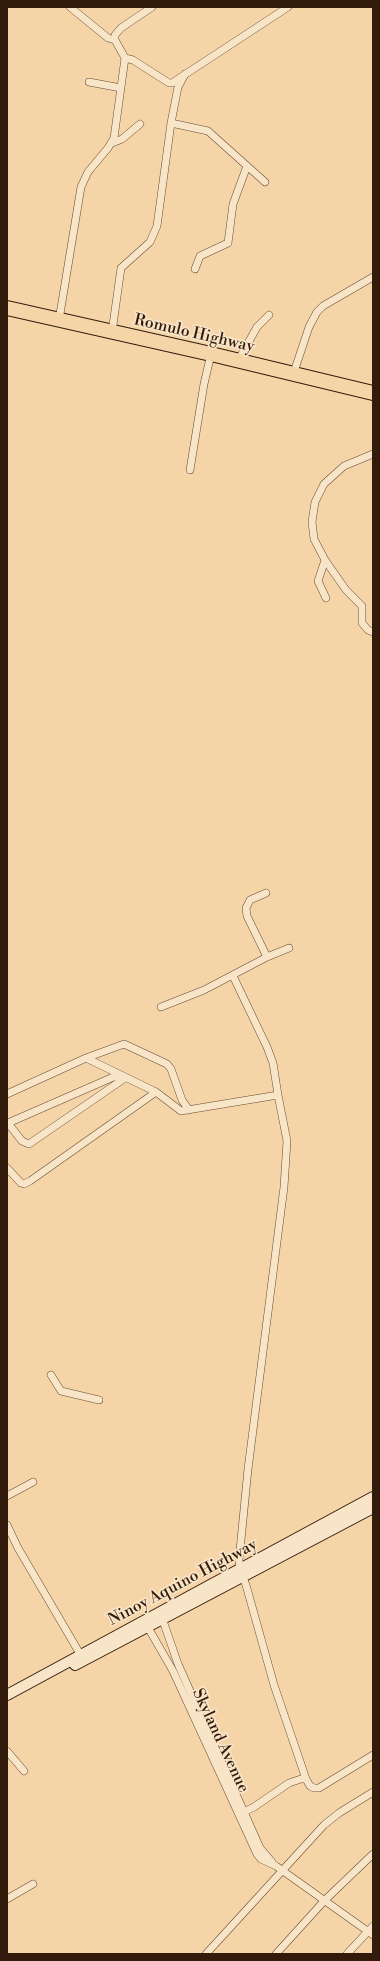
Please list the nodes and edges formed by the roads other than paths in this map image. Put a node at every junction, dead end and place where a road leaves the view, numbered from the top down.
1 (70, 7) edge
2 (152, 7) edge
3 (288, 7) edge
4 (115, 40) junction
5 (125, 58) junction
6 (185, 74) junction
7 (89, 82) dead end
8 (121, 88) junction
9 (171, 123) junction
10 (140, 124) dead end
11 (112, 143) junction
12 (247, 166) junction
13 (265, 182) dead end
14 (195, 269) dead end
15 (373, 277) edge
16 (7, 308) edge
17 (269, 315) dead end
18 (59, 320) junction
19 (112, 332) junction
20 (211, 354) junction
21 (238, 361) junction
22 (293, 375) junction
23 (373, 393) edge
24 (373, 454) edge
25 (190, 470) dead end
26 (325, 560) junction
27 (326, 598) dead end
28 (373, 632) edge
29 (266, 893) dead end
30 (290, 948) dead end
31 (267, 957) junction
32 (233, 976) junction
33 (161, 1007) dead end
34 (86, 1058) junction
35 (122, 1076) junction
36 (156, 1092) junction
37 (7, 1094) edge
38 (179, 1094) junction
39 (278, 1095) junction
40 (165, 1098) junction
41 (189, 1110) junction
42 (7, 1123) edge
43 (7, 1168) edge
44 (51, 1375) dead end
45 (99, 1400) dead end
46 (33, 1482) dead end
47 (7, 1496) edge
48 (373, 1497) edge
49 (373, 1508) edge
50 (7, 1525) edge
51 (241, 1573) junction
52 (161, 1616) junction
53 (146, 1624) junction
54 (82, 1657) junction
55 (7, 1695) edge
56 (7, 1703) edge
57 (7, 1751) edge
58 (373, 1755) edge
59 (24, 1771) dead end
60 (306, 1779) junction
61 (373, 1792) edge
62 (244, 1812) junction
63 (373, 1854) edge
64 (276, 1866) junction
65 (283, 1871) junction
66 (32, 1884) dead end
67 (7, 1899) edge
68 (325, 1900) junction
69 (371, 1931) edge
70 (206, 1954) edge
71 (276, 1954) edge
72 (347, 1954) edge

1 - 4 street
2 - 4 street
3 - 6 street
4 - 5 street
5 - 6 street
5 - 8 street
6 - 9 street
7 - 8 street
8 - 11 street
9 - 12 street
9 - 19 street
10 - 11 street
11 - 18 street
12 - 13 street
12 - 14 street
15 - 22 street
16 - 18 highway, Romulo Highway
17 - 21 street
18 - 19 highway, Romulo Highway
19 - 20 highway, Romulo Highway
20 - 21 highway, Romulo Highway
20 - 25 street
21 - 22 highway, Romulo Highway
22 - 23 highway, Romulo Highway
24 - 26 street
26 - 27 street
26 - 28 street
29 - 31 street
30 - 31 street
31 - 32 street
32 - 33 street
32 - 39 street
34 - 35 street
34 - 37 street
34 - 38 street
35 - 36 street
35 - 42 street
35 - 42 street
36 - 40 street
36 - 43 street
38 - 40 street
38 - 41 street
39 - 41 street
39 - 51 street
40 - 41 street
44 - 45 street
46 - 47 street
48 - 51 main road, Ninoy Aquino Highway
49 - 51 main road, Ninoy Aquino Highway
50 - 54 street
51 - 52 main road, Ninoy Aquino Highway
51 - 60 street
52 - 53 main road, Ninoy Aquino Highway
52 - 62 street, Skyland Avenue
53 - 54 main road, Ninoy Aquino Highway
53 - 64 street, Skyland Avenue
54 - 55 main road, Ninoy Aquino Highway
54 - 56 main road, Ninoy Aquino Highway
57 - 59 street
58 - 60 street
60 - 62 street
61 - 65 street
62 - 64 street, Skyland Avenue
63 - 68 street
64 - 65 street, Skyland Avenue
65 - 68 street, Skyland Avenue
65 - 70 street
66 - 67 street
68 - 69 street, Skyland Avenue
68 - 71 street
69 - 72 street

